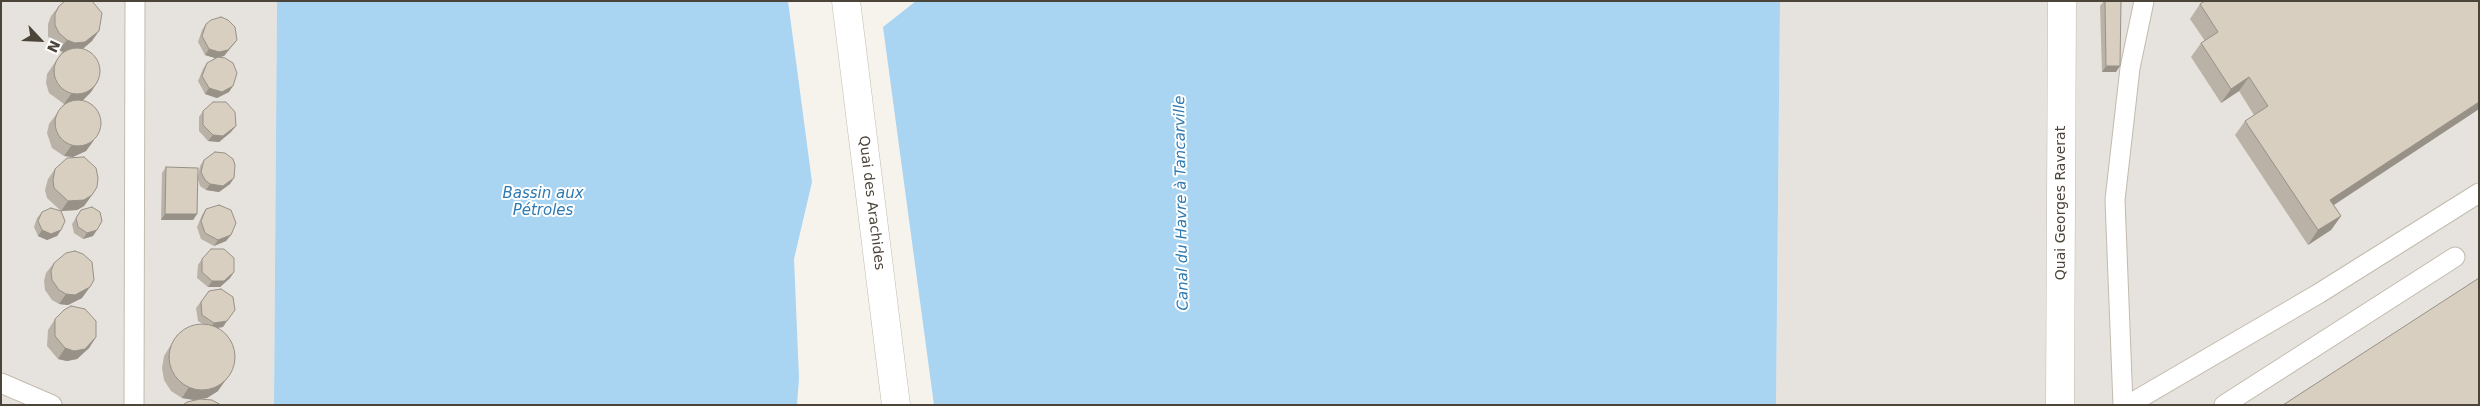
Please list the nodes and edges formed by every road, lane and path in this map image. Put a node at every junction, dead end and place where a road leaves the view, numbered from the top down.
1 (135, 1) edge
2 (846, 1) edge
3 (2062, 1) edge
4 (2144, 1) edge
5 (2479, 193) edge
6 (2455, 257) dead end
7 (1, 383) edge
8 (52, 405) edge
9 (134, 405) edge
10 (896, 405) edge
11 (2060, 405) edge
12 (2123, 405) edge
13 (2128, 405) edge
14 (2224, 405) edge

1 - 9 lane
2 - 10 street, Quai des Arachides
3 - 11 street, Quai Georges Raverat
4 - 12 lane
5 - 13 lane
6 - 14 lane
7 - 8 lane

